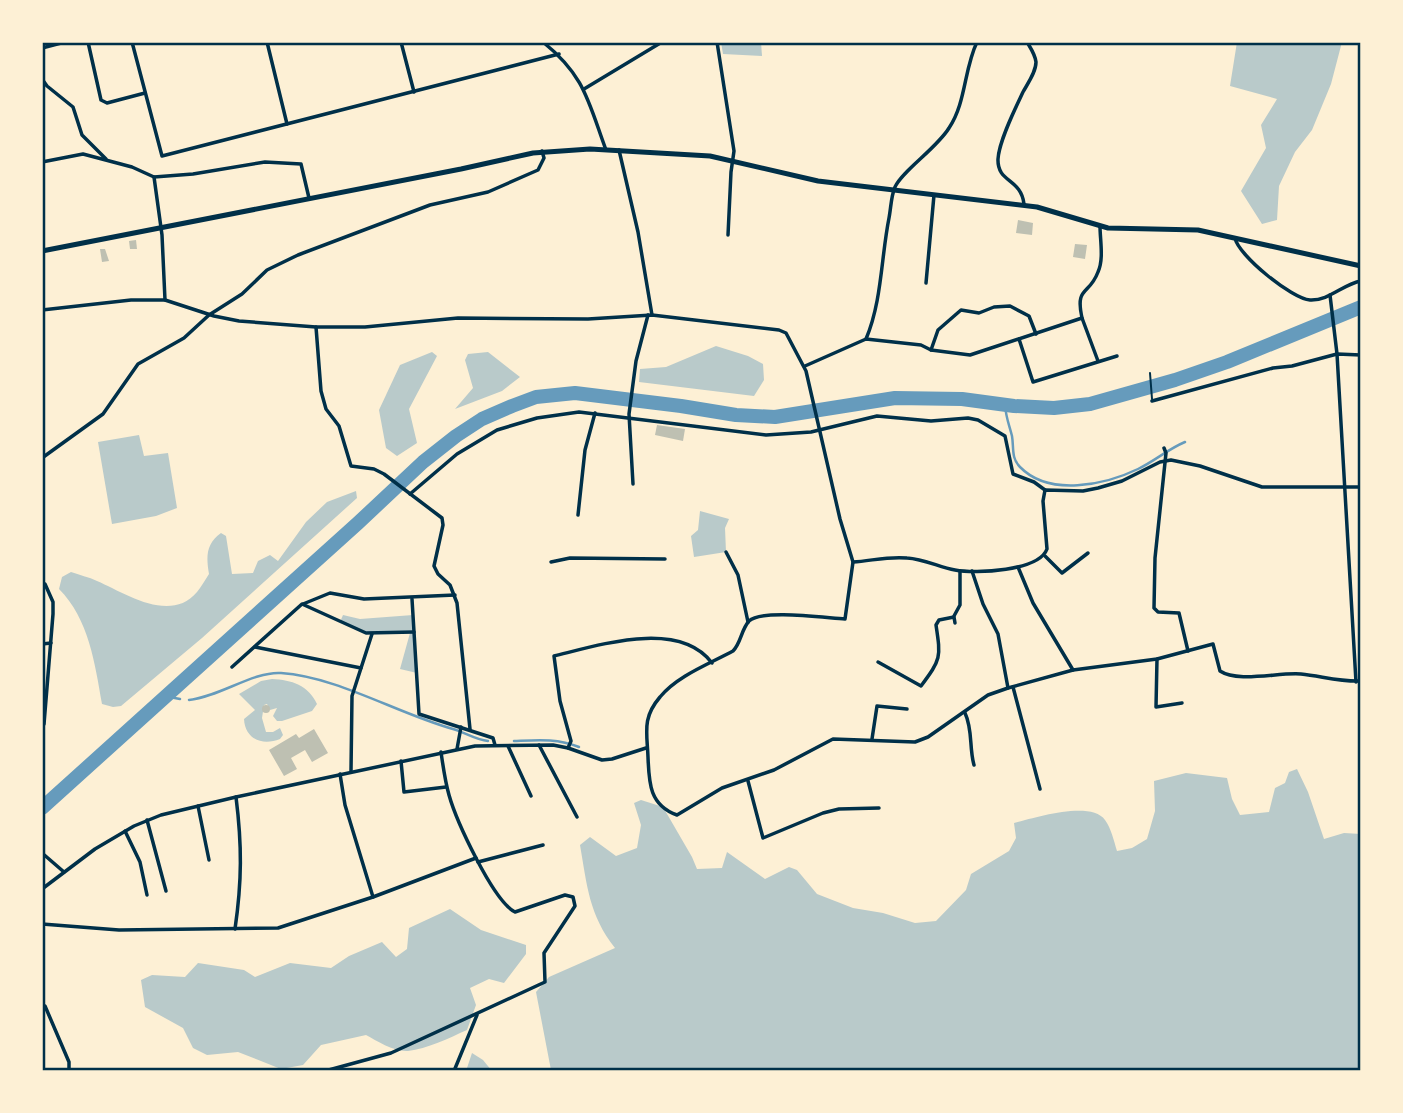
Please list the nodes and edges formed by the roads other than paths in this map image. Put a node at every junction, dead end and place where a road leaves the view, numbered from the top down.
1 (65, 42) edge
2 (88, 42) edge
3 (132, 42) edge
4 (267, 42) edge
5 (401, 42) edge
6 (544, 42) edge
7 (662, 42) edge
8 (718, 42) edge
9 (977, 42) edge
10 (1027, 42) edge
11 (42, 47) edge
12 (559, 54) junction
13 (42, 79) edge
14 (584, 89) junction
15 (414, 92) junction
16 (145, 93) junction
17 (287, 124) junction
18 (607, 150) junction
19 (619, 150) junction
20 (542, 151) junction
21 (107, 160) junction
22 (733, 161) junction
23 (42, 162) edge
24 (154, 177) junction
25 (894, 190) junction
26 (934, 194) junction
27 (309, 198) junction
28 (1024, 204) junction
29 (1100, 226) junction
30 (161, 228) junction
31 (728, 236) dead end
32 (1235, 237) junction
33 (42, 251) edge
34 (1361, 266) edge
35 (1361, 281) edge
36 (926, 283) dead end
37 (1330, 295) junction
38 (165, 300) junction
39 (42, 310) edge
40 (209, 315) junction
41 (650, 315) junction
42 (1083, 318) junction
43 (316, 327) junction
44 (1036, 334) junction
45 (866, 339) junction
46 (1019, 339) junction
47 (931, 350) junction
48 (1336, 354) junction
49 (1117, 355) dead end
50 (1361, 355) edge
51 (1098, 360) junction
52 (804, 366) junction
53 (1150, 373) dead end
54 (1152, 400) joint
55 (596, 412) junction
56 (629, 416) junction
57 (819, 427) junction
58 (1164, 448) dead end
59 (42, 458) edge
60 (1166, 461) junction
61 (633, 484) dead end
62 (1344, 486) junction
63 (1361, 487) edge
64 (1045, 490) junction
65 (409, 494) junction
66 (578, 514) dead end
67 (726, 552) dead end
68 (1088, 553) dead end
69 (1045, 556) junction
70 (665, 559) dead end
71 (551, 562) dead end
72 (853, 562) junction
73 (1018, 567) junction
74 (960, 571) junction
75 (972, 571) junction
76 (45, 584) dead end
77 (44, 590) edge
78 (455, 596) junction
79 (412, 599) junction
80 (302, 604) junction
81 (954, 617) junction
82 (748, 622) junction
83 (954, 623) dead end
84 (414, 632) junction
85 (372, 634) junction
86 (51, 643) junction
87 (42, 644) edge
88 (255, 647) junction
89 (1188, 651) junction
90 (1157, 659) junction
91 (878, 662) dead end
92 (712, 663) junction
93 (232, 667) dead end
94 (361, 667) junction
95 (1073, 670) junction
96 (1358, 681) edge
97 (1010, 687) junction
98 (1182, 703) dead end
99 (907, 709) dead end
100 (965, 713) junction
101 (42, 724) edge
102 (461, 729) junction
103 (470, 729) junction
104 (872, 740) junction
105 (539, 745) junction
106 (570, 745) junction
107 (496, 746) junction
108 (508, 746) junction
109 (646, 748) junction
110 (457, 749) junction
111 (441, 752) junction
112 (401, 761) junction
113 (974, 765) dead end
114 (351, 771) junction
115 (340, 773) junction
116 (748, 781) junction
117 (446, 787) junction
118 (1041, 789) dead end
119 (531, 796) dead end
120 (236, 797) junction
121 (198, 806) junction
122 (879, 808) dead end
123 (578, 817) dead end
124 (148, 820) junction
125 (125, 830) junction
126 (543, 845) dead end
127 (42, 853) edge
128 (209, 860) dead end
129 (477, 860) junction
130 (64, 872) junction
131 (42, 889) edge
132 (166, 891) dead end
133 (147, 895) dead end
134 (373, 897) junction
135 (42, 924) edge
136 (235, 929) junction
137 (42, 1006) edge
138 (478, 1013) junction
139 (69, 1071) edge
140 (325, 1071) edge
141 (454, 1071) edge

1 - 11 street
2 - 16 street
3 - 16 street
4 - 17 street
5 - 15 street
6 - 12 street
7 - 14 street
8 - 22 street
9 - 25 street
10 - 28 street
12 - 14 street
12 - 15 street
13 - 21 street
14 - 18 street
15 - 17 street
16 - 17 street
18 - 19 main road
18 - 20 main road
19 - 22 main road
19 - 41 street
20 - 27 main road
20 - 40 street
21 - 23 street
21 - 24 street
22 - 25 main road
22 - 31 street
24 - 27 street
24 - 30 street
25 - 26 main road
25 - 45 street
26 - 28 main road
26 - 36 street
27 - 30 main road
28 - 29 main road
29 - 32 main road
29 - 42 street
30 - 33 main road
30 - 38 street
32 - 34 main road
32 - 37 street
35 - 37 street
37 - 48 street
38 - 39 street
38 - 40 street
40 - 43 street
40 - 59 street
41 - 43 street
41 - 52 street
41 - 56 street
42 - 44 street
42 - 51 street
43 - 65 street
44 - 46 street
44 - 47 street
45 - 47 street
45 - 52 street
46 - 47 street
46 - 51 street
48 - 50 street
48 - 54 street
48 - 62 street
49 - 51 street
52 - 57 street
53 - 54 lane
55 - 56 street
55 - 65 street
55 - 66 street
56 - 57 street
56 - 61 street
57 - 64 street
57 - 72 street
58 - 60 street
60 - 62 street
60 - 64 street
60 - 89 street
62 - 63 street
62 - 96 street
64 - 69 street
65 - 78 street
67 - 82 street
68 - 69 street
69 - 73 street
70 - 71 street
72 - 74 street
72 - 82 street
73 - 75 street
73 - 95 street
74 - 75 street
74 - 81 street
75 - 97 street
76 - 77 street
77 - 86 street
78 - 79 street
78 - 103 street
79 - 80 street
79 - 84 street
80 - 85 street
80 - 88 street
81 - 83 street
81 - 91 street
82 - 92 street
84 - 85 street
84 - 102 street
85 - 94 street
86 - 87 street
86 - 101 street
88 - 93 street
88 - 94 street
89 - 90 street
89 - 96 street
90 - 95 street
90 - 98 street
92 - 106 street
92 - 109 street
94 - 114 street
95 - 97 street
97 - 100 street
97 - 118 street
99 - 104 street
100 - 104 street
100 - 113 street
102 - 103 street
102 - 110 street
103 - 107 street
104 - 116 street
105 - 106 street
105 - 108 street
105 - 123 street
106 - 109 street
107 - 108 street
107 - 110 street
108 - 119 street
109 - 116 street
110 - 111 street
111 - 112 street
111 - 117 street
112 - 114 street
112 - 117 street
114 - 115 street
115 - 120 street
115 - 134 street
116 - 122 street
117 - 129 street
120 - 121 street
120 - 136 street
121 - 124 street
121 - 128 street
124 - 125 street
124 - 132 street
125 - 130 street
125 - 133 street
126 - 129 street
127 - 130 street
129 - 134 street
129 - 138 street
130 - 131 street
134 - 136 street
135 - 136 street
137 - 139 street
138 - 140 street
138 - 141 street

